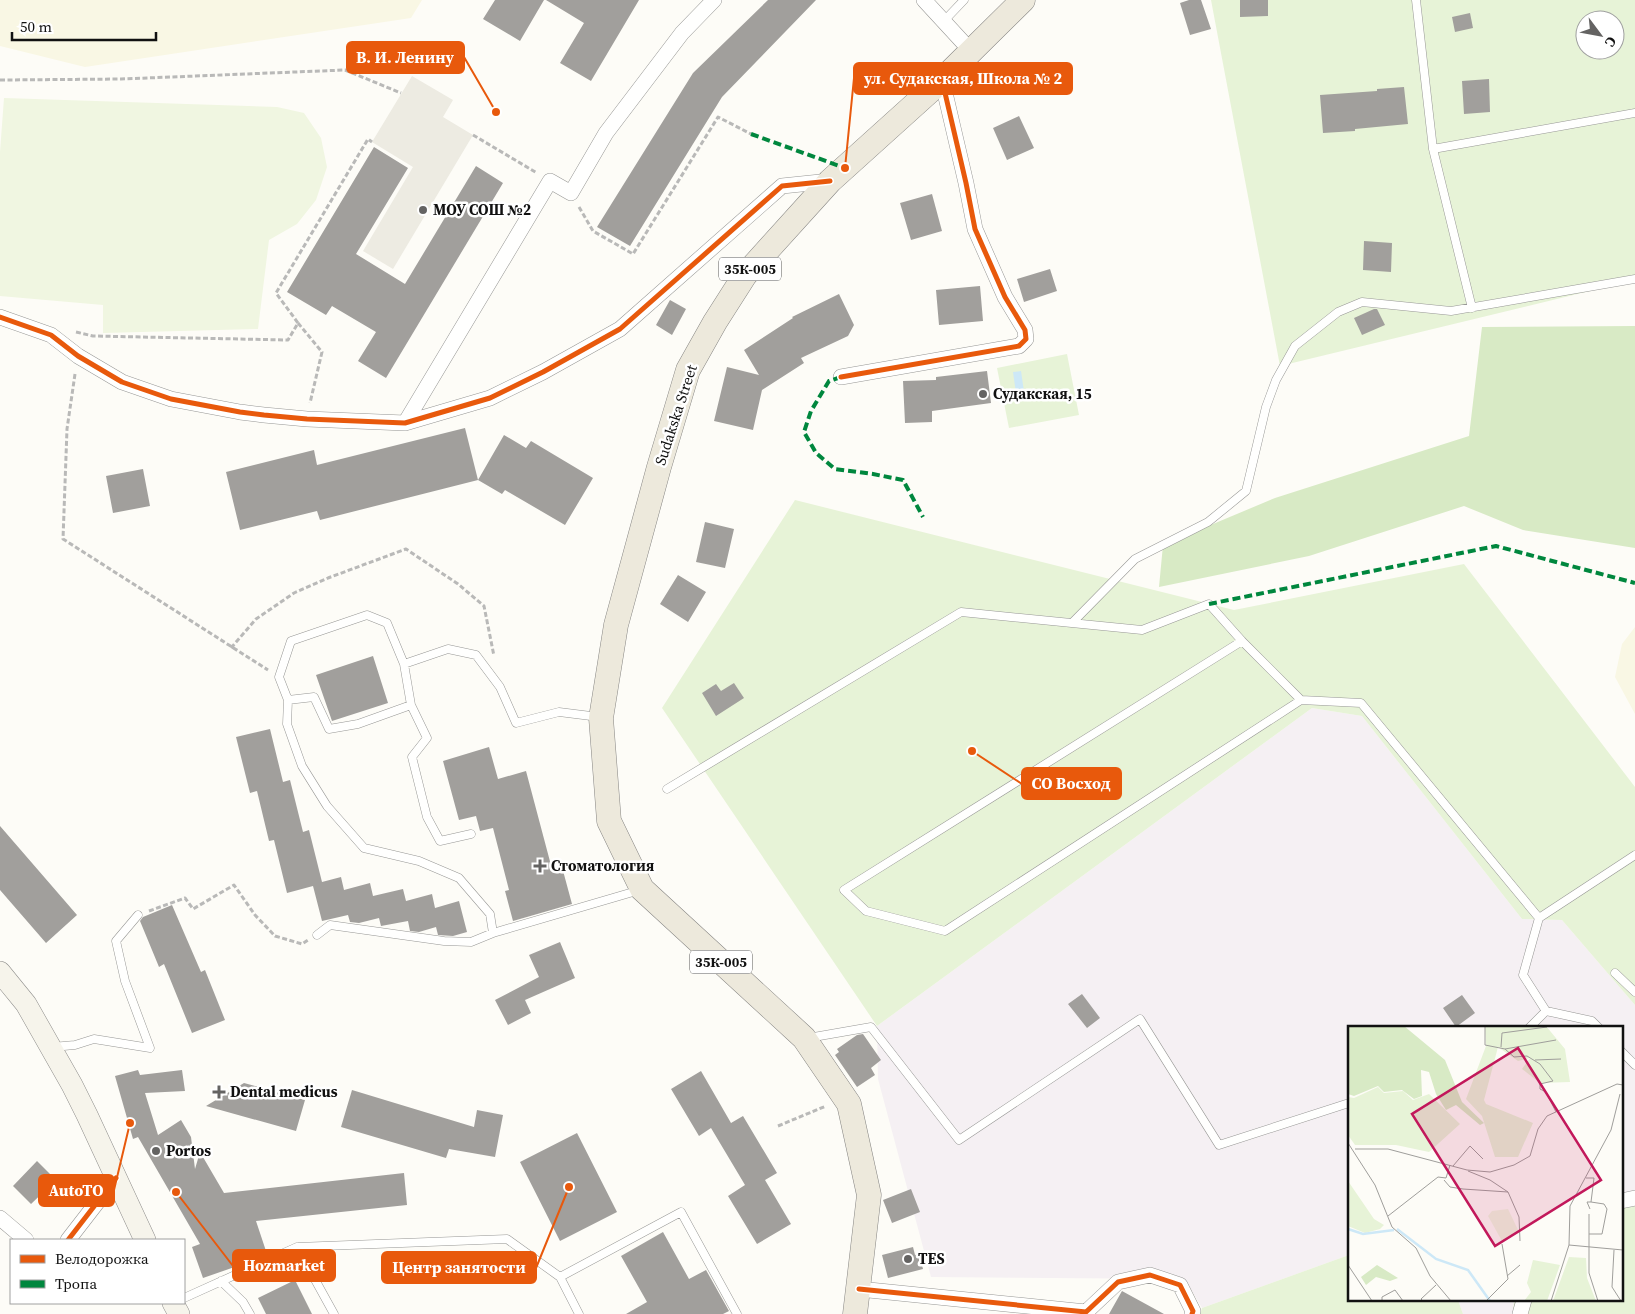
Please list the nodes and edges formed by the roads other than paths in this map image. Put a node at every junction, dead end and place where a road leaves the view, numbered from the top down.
1 (714, 0) edge
2 (924, 0) edge
3 (964, 0) edge
4 (1023, 0) edge
5 (1416, 0) edge
6 (943, 22) junction
7 (971, 51) junction
8 (942, 80) junction
9 (1635, 113) edge
10 (1433, 149) junction
11 (830, 181) junction
12 (1635, 280) edge
13 (1472, 308) junction
14 (0, 317) edge
15 (841, 376) dead end
16 (405, 423) junction
17 (1072, 623) junction
18 (1242, 641) junction
19 (404, 664) junction
20 (288, 700) junction
21 (1301, 700) junction
22 (411, 704) junction
23 (602, 718) junction
24 (667, 788) dead end
25 (471, 834) dead end
26 (1635, 856) edge
27 (642, 889) junction
28 (138, 915) road end
29 (1539, 918) junction
30 (493, 933) junction
31 (317, 935) road end
32 (0, 972) edge
33 (1615, 973) dead end
34 (1635, 992) edge
35 (1546, 1011) junction
36 (1531, 1026) edge
37 (1597, 1026) edge
38 (804, 1038) junction
39 (50, 1048) junction
40 (1622, 1052) edge
41 (1635, 1064) edge
42 (1348, 1102) edge
43 (116, 1178) junction
44 (1635, 1198) edge
45 (1622, 1201) edge
46 (0, 1218) edge
47 (25, 1239) edge
48 (69, 1239) edge
49 (145, 1239) edge
50 (296, 1247) junction
51 (560, 1277) junction
52 (221, 1281) junction
53 (859, 1289) junction
54 (185, 1298) edge
55 (1086, 1313) edge
56 (250, 1314) edge
57 (334, 1314) edge
58 (579, 1314) edge
59 (737, 1314) edge
60 (855, 1314) edge
61 (1192, 1314) edge

1 - 16 street
2 - 6 street
3 - 6 lane
4 - 7 main road, 35К-005
5 - 10 lane
6 - 7 street
7 - 8 main road, 35К-005
8 - 11 main road, 35К-005
8 - 15 street
9 - 10 lane
10 - 13 lane
11 - 16 street
11 - 23 main road, 35К-005
12 - 13 lane
13 - 17 lane
14 - 16 street
17 - 18 lane
17 - 24 lane
18 - 21 lane
18 - 21 lane
19 - 20 lane
19 - 22 lane
19 - 23 lane
20 - 22 lane
20 - 30 lane
21 - 29 lane
22 - 25 lane
23 - 27 main road, 35К-005
26 - 29 lane
27 - 30 lane
27 - 38 main road, 35К-005
28 - 39 lane
29 - 35 lane
30 - 31 lane
32 - 39 main road
33 - 34 lane
35 - 36 lane
35 - 37 lane
38 - 42 lane
38 - 53 main road, 35К-005
39 - 43 main road
40 - 41 lane
43 - 48 street
43 - 49 main road
44 - 45 street
46 - 47 street
50 - 51 lane
50 - 52 lane
50 - 57 lane
51 - 58 lane
51 - 59 lane
52 - 54 lane
52 - 56 lane
53 - 55 street
53 - 60 main road, 35К-005
55 - 61 street

